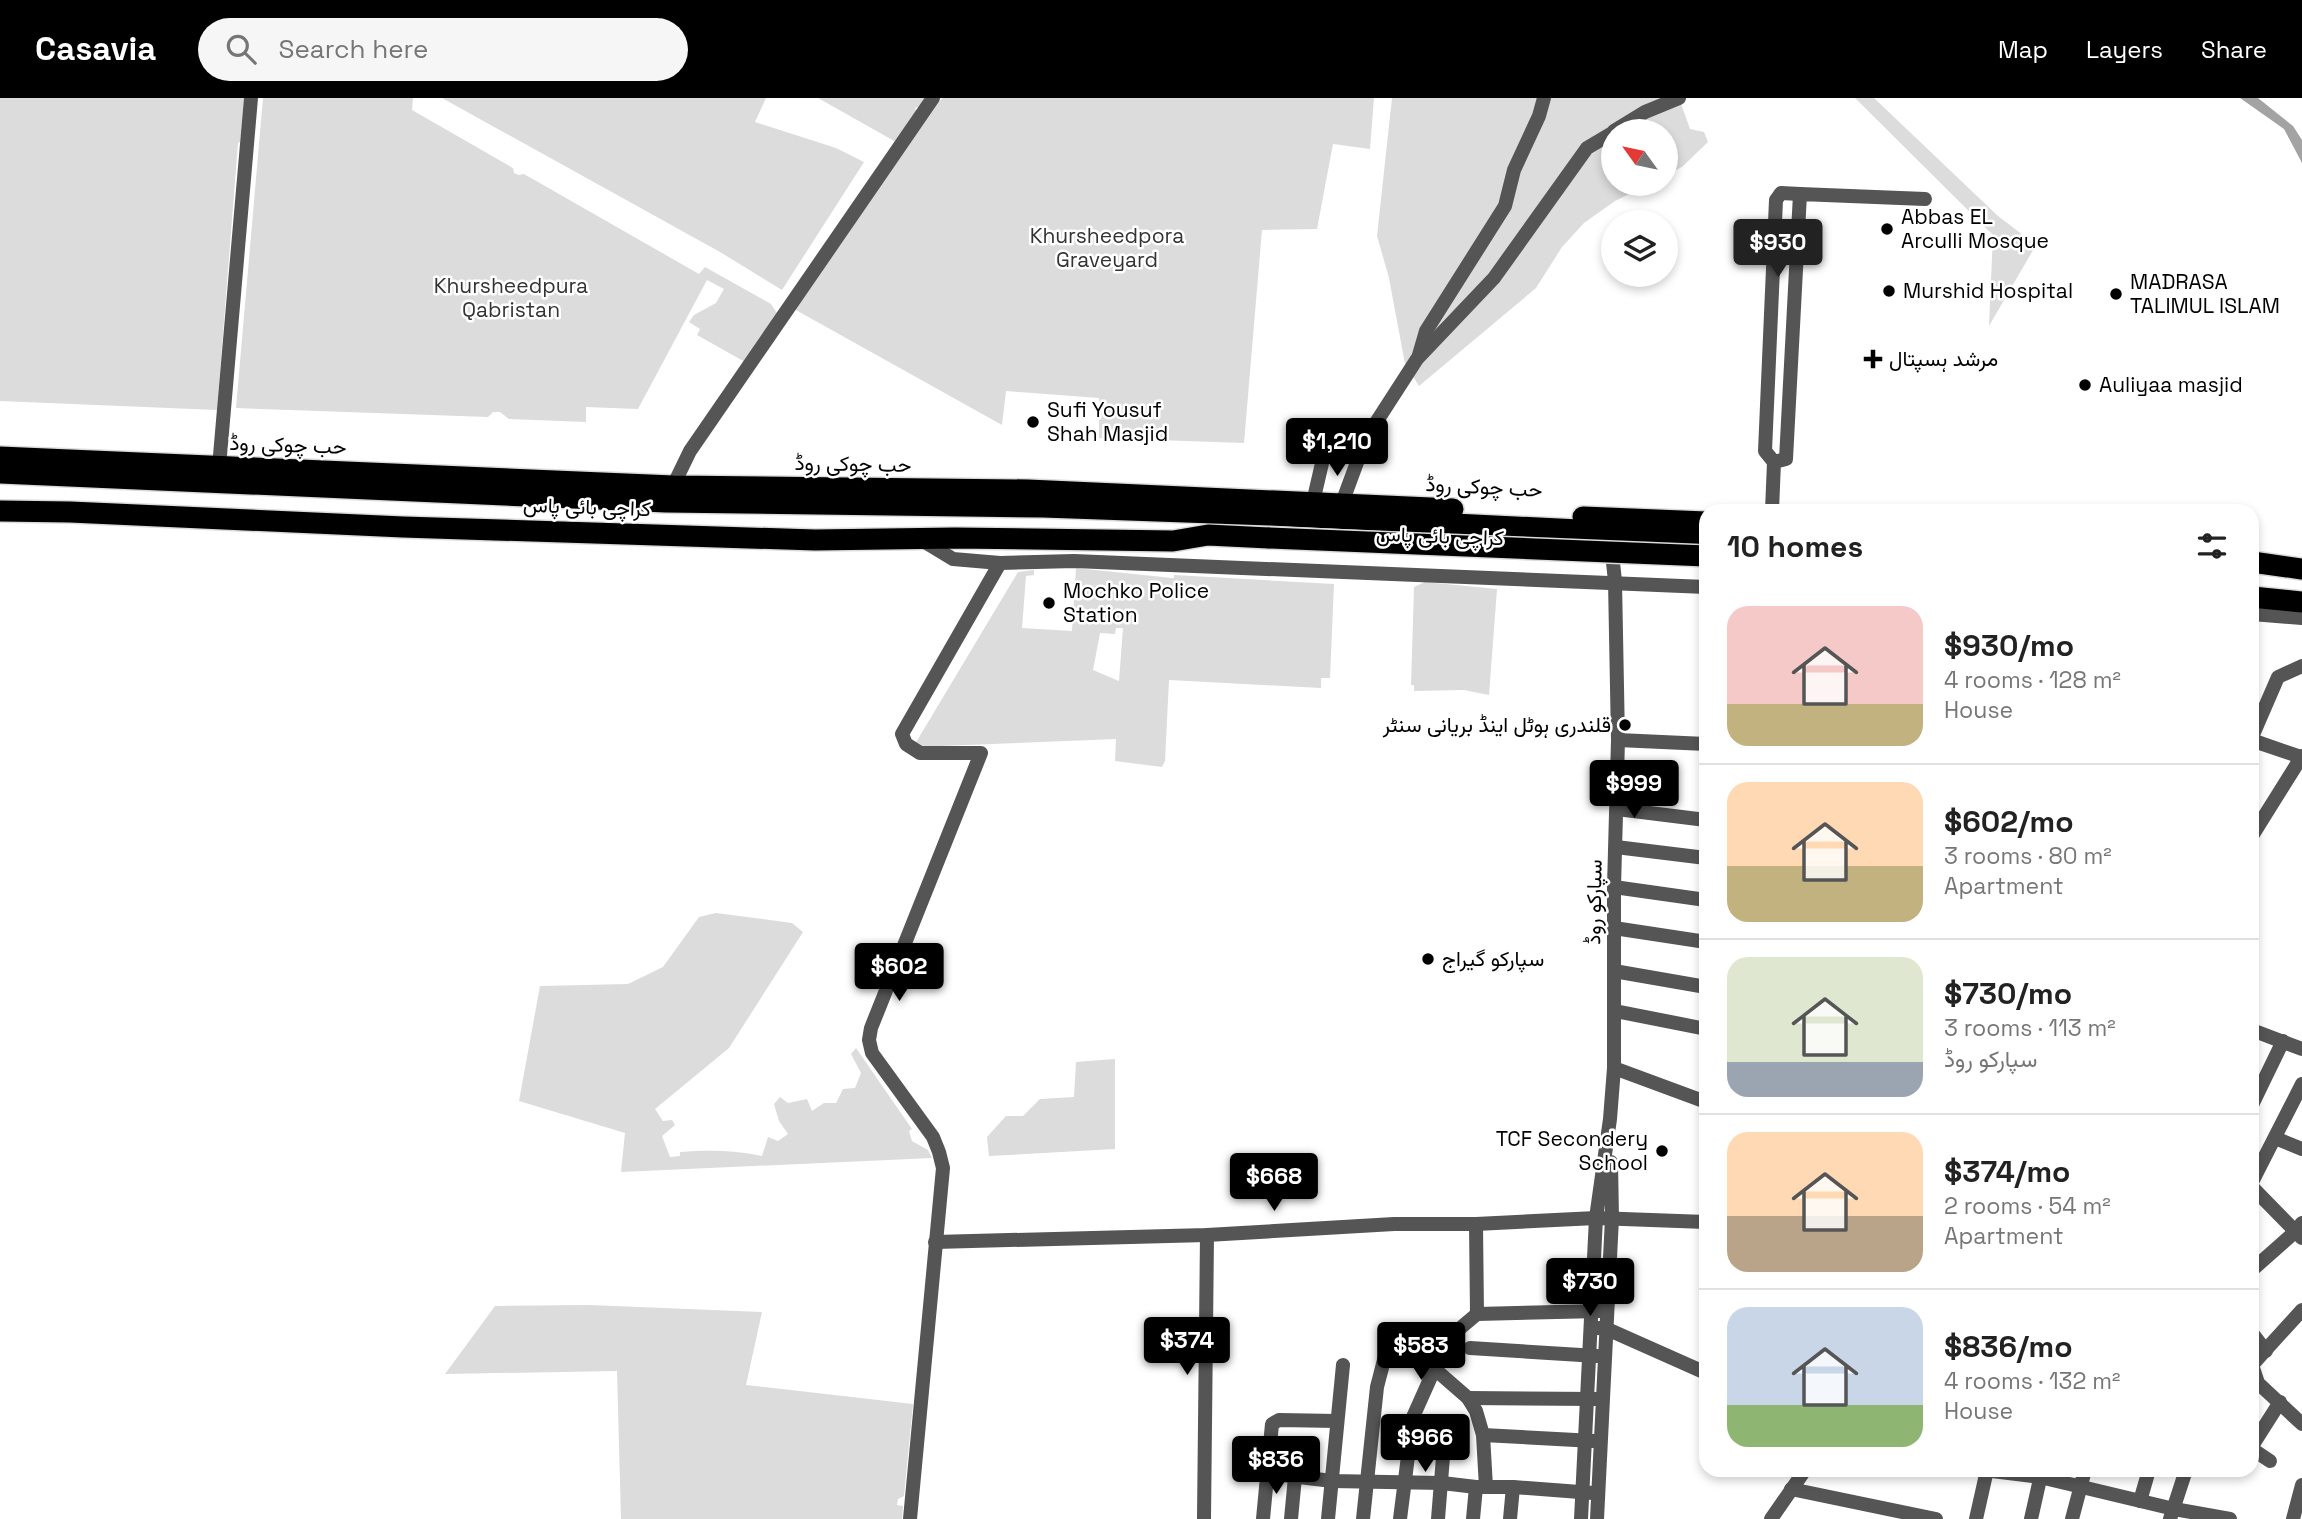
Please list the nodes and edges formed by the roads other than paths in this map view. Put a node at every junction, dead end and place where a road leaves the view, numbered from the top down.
1 (251, 98) edge
2 (933, 98) edge
3 (1544, 98) edge
4 (1679, 98) edge
5 (1634, 119) edge
6 (1601, 140) edge
7 (1800, 194) junction
8 (1925, 199) dead end
9 (1417, 359) junction
10 (1326, 446) dead end
11 (0, 457) edge
12 (1774, 462) junction
13 (219, 467) junction
14 (0, 473) edge
15 (673, 486) junction
16 (1313, 502) junction
17 (1342, 503) junction
18 (1772, 504) edge
19 (0, 511) edge
20 (1699, 522) edge
21 (1610, 526) junction
22 (919, 538) junction
23 (1699, 539) edge
24 (1270, 545) junction
25 (2259, 548) edge
26 (2302, 554) edge
27 (1699, 556) edge
28 (1000, 563) junction
29 (2259, 563) edge
30 (2302, 569) edge
31 (1699, 571) edge
32 (1615, 581) junction
33 (1699, 587) edge
34 (2259, 598) edge
35 (2302, 602) edge
36 (2259, 615) edge
37 (2302, 618) edge
38 (2302, 666) edge
39 (2259, 722) edge
40 (1618, 740) junction
41 (2259, 743) edge
42 (1699, 744) edge
43 (2302, 757) edge
44 (1617, 809) junction
45 (1699, 819) edge
46 (2259, 825) edge
47 (1616, 847) junction
48 (1699, 857) edge
49 (1614, 887) junction
50 (1699, 899) edge
51 (1615, 928) junction
52 (1699, 941) edge
53 (1614, 971) junction
54 (1699, 986) edge
55 (1615, 1011) junction
56 (1699, 1028) edge
57 (2259, 1032) edge
58 (2283, 1041) junction
59 (2302, 1049) edge
60 (1614, 1068) junction
61 (2302, 1084) edge
62 (2259, 1091) edge
63 (1699, 1099) edge
64 (2287, 1115) junction
65 (1610, 1119) junction
66 (2302, 1121) edge
67 (2275, 1138) junction
68 (2302, 1149) edge
69 (2259, 1170) edge
70 (2259, 1191) edge
71 (1597, 1218) junction
72 (1612, 1218) junction
73 (1699, 1222) edge
74 (1476, 1224) junction
75 (2300, 1231) edge
76 (1207, 1235) junction
77 (935, 1242) junction
78 (2259, 1264) edge
79 (2302, 1310) edge
80 (1591, 1311) junction
81 (1608, 1311) junction
82 (1477, 1314) junction
83 (2292, 1322) junction
84 (1590, 1327) junction
85 (1607, 1329) junction
86 (2302, 1335) edge
87 (1398, 1337) junction
88 (2259, 1342) edge
89 (1470, 1348) dead end
90 (2266, 1351) junction
91 (1589, 1356) junction
92 (1606, 1356) junction
93 (2259, 1358) edge
94 (1343, 1366) dead end
95 (1434, 1370) junction
96 (1699, 1370) edge
97 (2259, 1384) edge
98 (1468, 1398) junction
99 (1588, 1399) junction
100 (1604, 1399) junction
101 (2280, 1402) junction
102 (1337, 1421) junction
103 (2302, 1424) edge
104 (1445, 1432) dead end
105 (1483, 1435) junction
106 (2259, 1436) edge
107 (1586, 1441) junction
108 (1602, 1441) junction
109 (2259, 1453) edge
110 (2270, 1461) dead end
111 (1267, 1473) junction
112 (1295, 1477) junction
113 (1800, 1477) edge
114 (1985, 1477) edge
115 (2040, 1477) edge
116 (2050, 1477) edge
117 (2083, 1477) edge
118 (2147, 1477) edge
119 (2184, 1477) edge
120 (1332, 1481) junction
121 (1367, 1482) junction
122 (1403, 1483) junction
123 (1442, 1483) junction
124 (2302, 1485) edge
125 (1513, 1486) junction
126 (1481, 1487) junction
127 (2080, 1487) junction
128 (1791, 1489) junction
129 (1583, 1492) junction
130 (1599, 1494) junction
131 (2140, 1501) junction
132 (1883, 1514) edge
133 (2172, 1514) edge
134 (910, 1519) edge
135 (1204, 1519) edge
136 (1263, 1519) edge
137 (1291, 1519) edge
138 (1328, 1519) edge
139 (1363, 1519) edge
140 (1400, 1519) edge
141 (1438, 1519) edge
142 (1473, 1519) edge
143 (1510, 1519) edge
144 (1581, 1519) edge
145 (1597, 1519) edge
146 (1771, 1519) edge
147 (1936, 1519) edge
148 (1976, 1519) edge
149 (2031, 1519) edge
150 (2072, 1519) edge
151 (2230, 1519) edge
152 (2293, 1519) edge

1 - 13 street
2 - 15 street
3 - 9 street
4 - 5 street
6 - 9 street
7 - 8 street
7 - 12 street
7 - 12 street
9 - 17 street
10 - 16 street
11 - 13 highway, حب چوکی روڈ
12 - 18 street
13 - 15 highway, حب چوکی روڈ
14 - 21 highway
15 - 16 highway, حب چوکی روڈ
16 - 17 highway, حب چوکی روڈ
17 - 21 highway, حب چوکی روڈ
19 - 22 highway, کراچی بائی پاس
20 - 21 highway, حب چوکی روڈ
21 - 23 highway
21 - 32 street, سپارکو روڈ
22 - 24 highway, کراچی بائی پاس
22 - 28 street
24 - 27 highway, کراچی بائی پاس, bridge
24 - 31 highway, کراچی بائی پاس
25 - 26 highway
28 - 32 street
28 - 77 street
29 - 30 highway
32 - 33 street
32 - 40 street, سپارکو روڈ
34 - 35 highway
36 - 37 street
38 - 39 street
40 - 42 street
40 - 44 street, سپارکو روڈ
41 - 43 street
43 - 46 street
44 - 45 street
44 - 47 street, سپارکو روڈ
47 - 48 street
47 - 49 street, سپارکو روڈ
49 - 50 street
49 - 51 street, سپارکو روڈ
51 - 52 street
51 - 53 street, سپارکو روڈ
53 - 54 street
53 - 55 street, سپارکو روڈ
55 - 56 street
55 - 60 street, سپارکو روڈ
57 - 58 street
58 - 59 street
58 - 62 street
60 - 63 street
60 - 65 street, سپارکو روڈ
61 - 64 street
64 - 66 street
64 - 67 street
65 - 71 street, سپارکو روڈ
65 - 72 street, سپارکو روڈ
67 - 68 street
67 - 69 street
70 - 75 street
71 - 72 street
71 - 74 street
71 - 80 street, سپارکو روڈ
72 - 73 street
72 - 81 street, سپارکو روڈ
74 - 76 street
74 - 82 street
75 - 78 street
76 - 77 street
76 - 135 street
77 - 134 street
79 - 83 street
80 - 81 street
80 - 82 street
80 - 84 street, سپارکو روڈ
81 - 85 street, سپارکو روڈ
82 - 87 street
83 - 86 street
83 - 90 street
84 - 85 street
84 - 91 street, سپارکو روڈ
85 - 92 street, سپارکو روڈ
85 - 96 street
87 - 95 street
87 - 121 street
88 - 90 street
89 - 91 street
90 - 93 street
91 - 92 street
91 - 99 street, سپارکو روڈ
92 - 100 street, سپارکو روڈ
94 - 102 street
95 - 98 street
95 - 122 street
97 - 101 street
98 - 99 street
98 - 105 street
99 - 100 street
99 - 107 street, سپارکو روڈ
100 - 108 street, سپارکو روڈ
101 - 103 street
101 - 106 street
102 - 111 street
102 - 120 street
104 - 123 street
105 - 107 street
105 - 126 street
107 - 108 street
107 - 129 street, سپارکو روڈ
108 - 130 street, سپارکو روڈ
109 - 110 street
111 - 112 street
111 - 136 street
112 - 120 street
112 - 137 street
113 - 128 street
114 - 148 street
115 - 149 street
116 - 127 street
117 - 127 street
118 - 131 street
119 - 133 street
120 - 121 street
120 - 138 street
121 - 122 street
121 - 139 street
122 - 123 street
122 - 140 street
123 - 126 street
123 - 141 street
124 - 152 street
125 - 126 street
125 - 129 street
125 - 143 street
126 - 142 street
127 - 131 street
127 - 150 street
128 - 132 street
128 - 146 street
129 - 130 street
129 - 144 street, سپارکو روڈ
130 - 145 street, سپارکو روڈ
131 - 133 street
132 - 147 street
133 - 151 street

